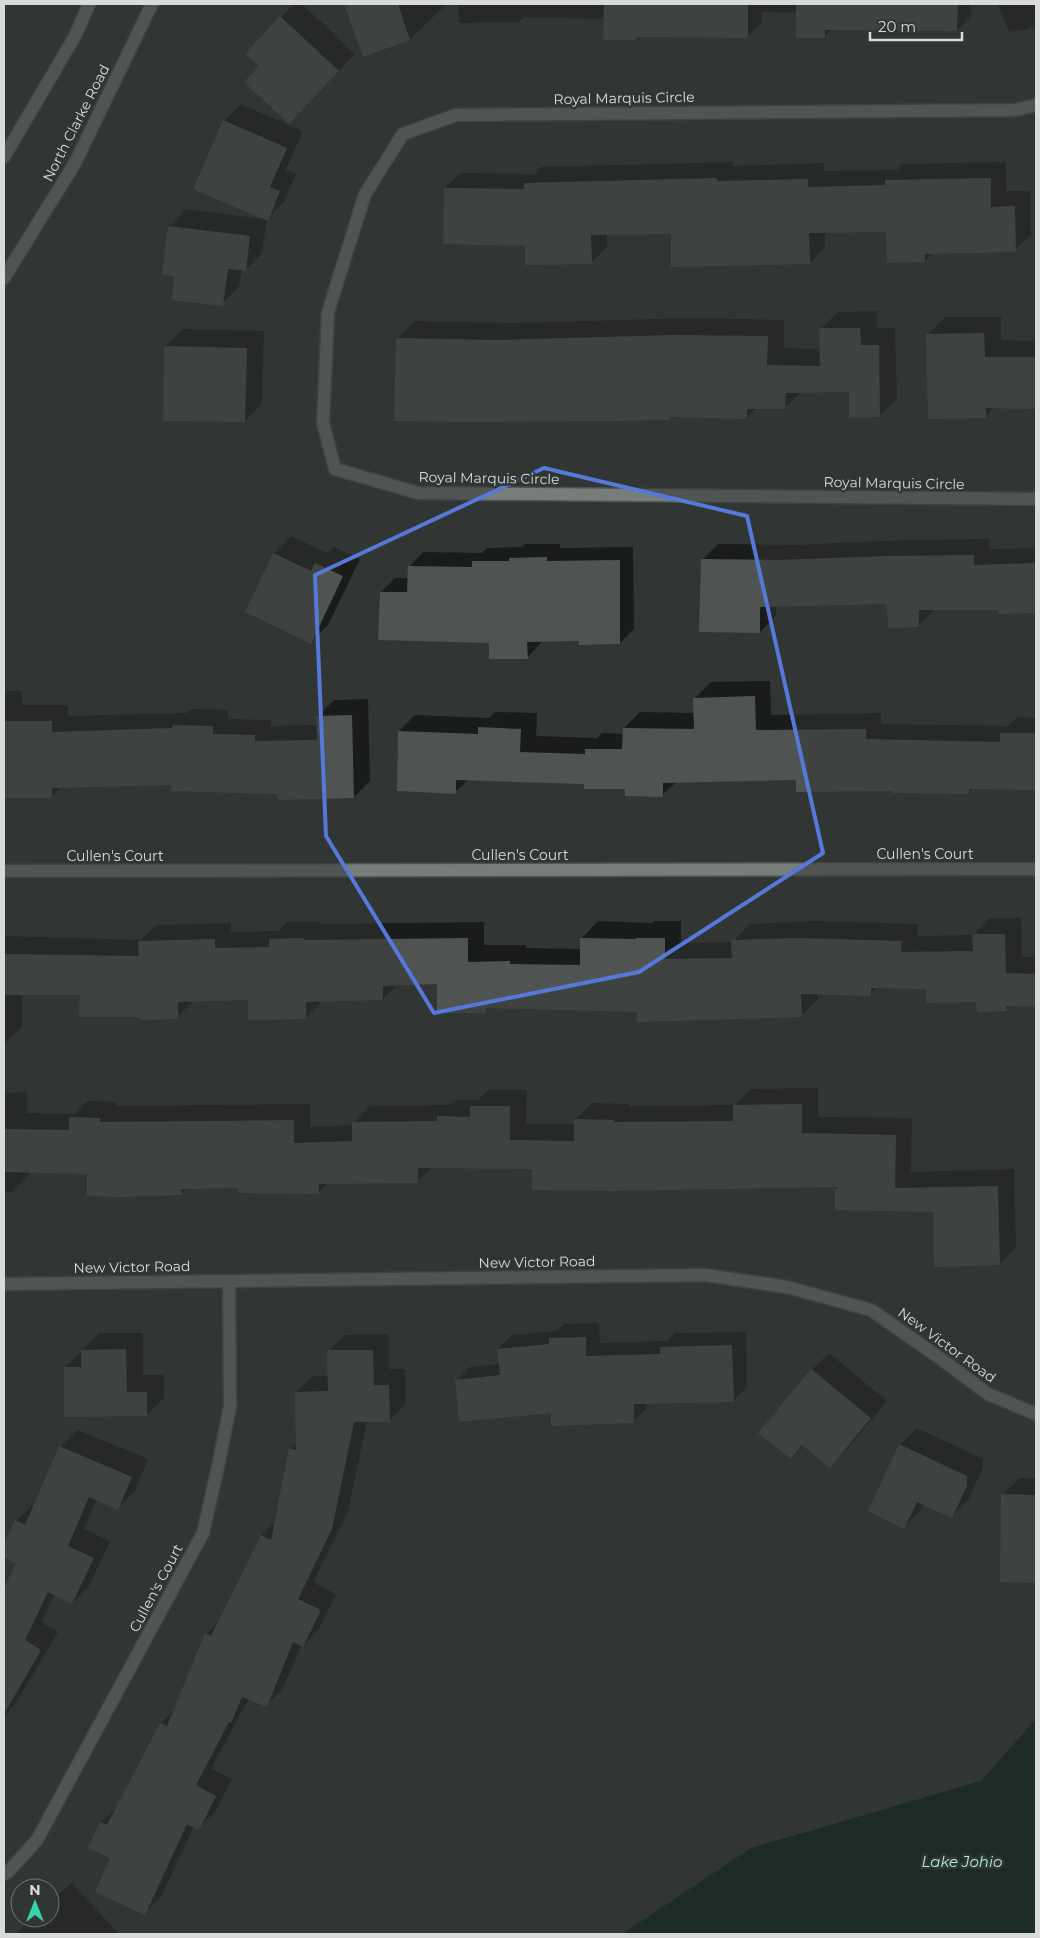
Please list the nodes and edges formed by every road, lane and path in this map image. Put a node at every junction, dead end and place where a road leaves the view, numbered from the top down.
1 (89, 4) edge
2 (152, 4) edge
3 (1036, 105) edge
4 (4, 157) edge
5 (4, 278) edge
6 (1036, 499) edge
7 (1036, 869) edge
8 (4, 871) edge
9 (229, 1281) junction
10 (4, 1284) edge
11 (1036, 1414) edge
12 (4, 1874) edge

1 - 4 street
2 - 5 street, North Clarke Road
3 - 6 street, Royal Marquis Circle
7 - 8 street, Cullen's Court
9 - 10 street, New Victor Road
9 - 11 street, New Victor Road
9 - 12 street, Cullen's Court

